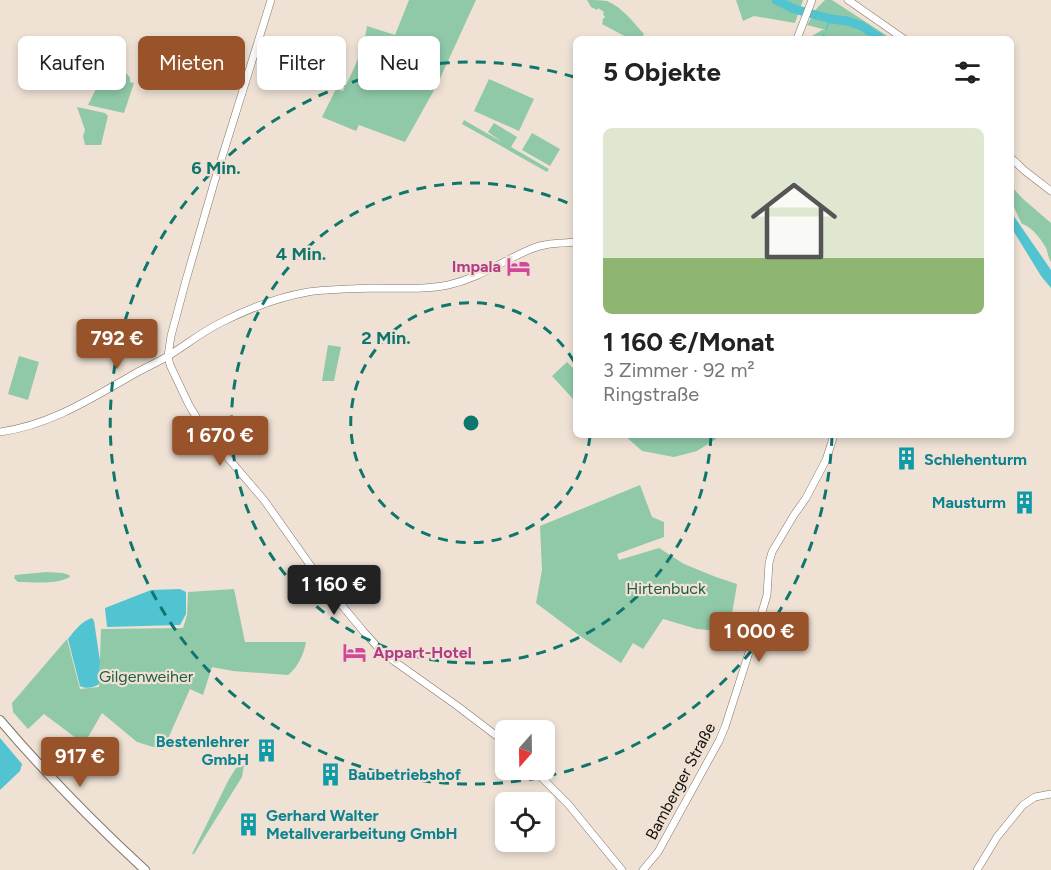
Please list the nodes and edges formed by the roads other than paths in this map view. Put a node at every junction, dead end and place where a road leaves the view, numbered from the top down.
1 (271, 0) edge
2 (848, 0) edge
3 (812, 2) edge
4 (798, 36) edge
5 (900, 36) edge
6 (1014, 161) edge
7 (1051, 191) edge
8 (573, 242) edge
9 (168, 356) junction
10 (0, 432) edge
11 (833, 438) edge
12 (0, 720) edge
13 (495, 735) edge
14 (544, 780) edge
15 (1051, 794) edge
16 (978, 868) edge
17 (145, 870) edge
18 (622, 870) edge
19 (643, 870) edge

1 - 9 street
2 - 5 street
3 - 4 street
6 - 7 street
8 - 9 street
9 - 10 street
9 - 13 street
11 - 19 street, Bamberger Straße
12 - 17 main road
14 - 18 street
15 - 16 street

